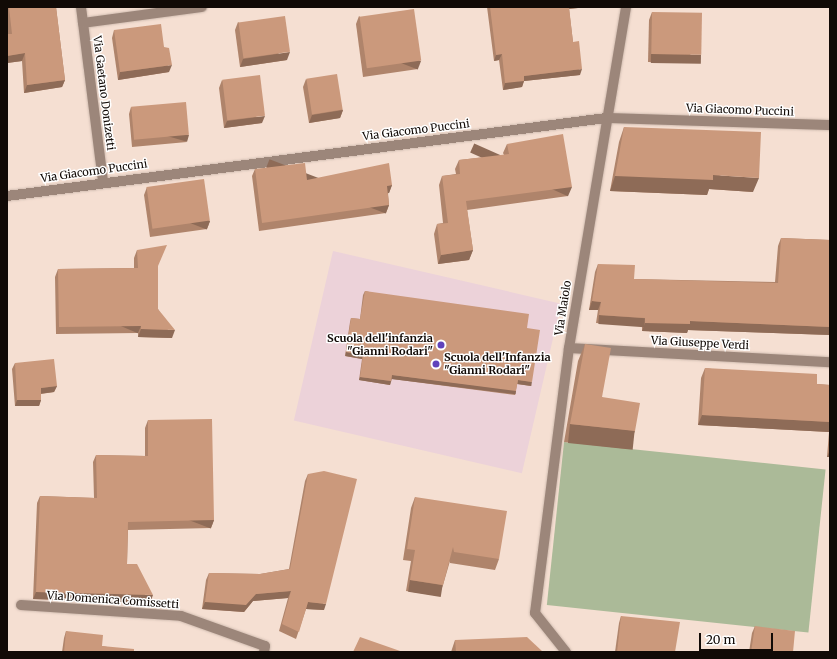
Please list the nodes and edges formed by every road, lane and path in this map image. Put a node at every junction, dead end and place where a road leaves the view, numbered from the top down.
1 (81, 7) edge
2 (202, 7) edge
3 (626, 7) edge
4 (83, 23) junction
5 (606, 118) junction
6 (830, 125) edge
7 (103, 181) junction
8 (7, 196) edge
9 (569, 348) junction
10 (830, 362) edge
11 (21, 604) dead end
12 (264, 652) edge
13 (566, 652) edge

1 - 4 street, Via Gaetano Donizetti
2 - 4 street
3 - 5 street, Via Maiolo
4 - 7 street, Via Gaetano Donizetti
5 - 6 street, Via Giacomo Puccini
5 - 7 street, Via Giacomo Puccini
5 - 9 street, Via Maiolo
7 - 8 street, Via Giacomo Puccini
9 - 10 street, Via Giuseppe Verdi
9 - 13 street, Via Maiolo
11 - 12 street, Via Domenica Comissetti

